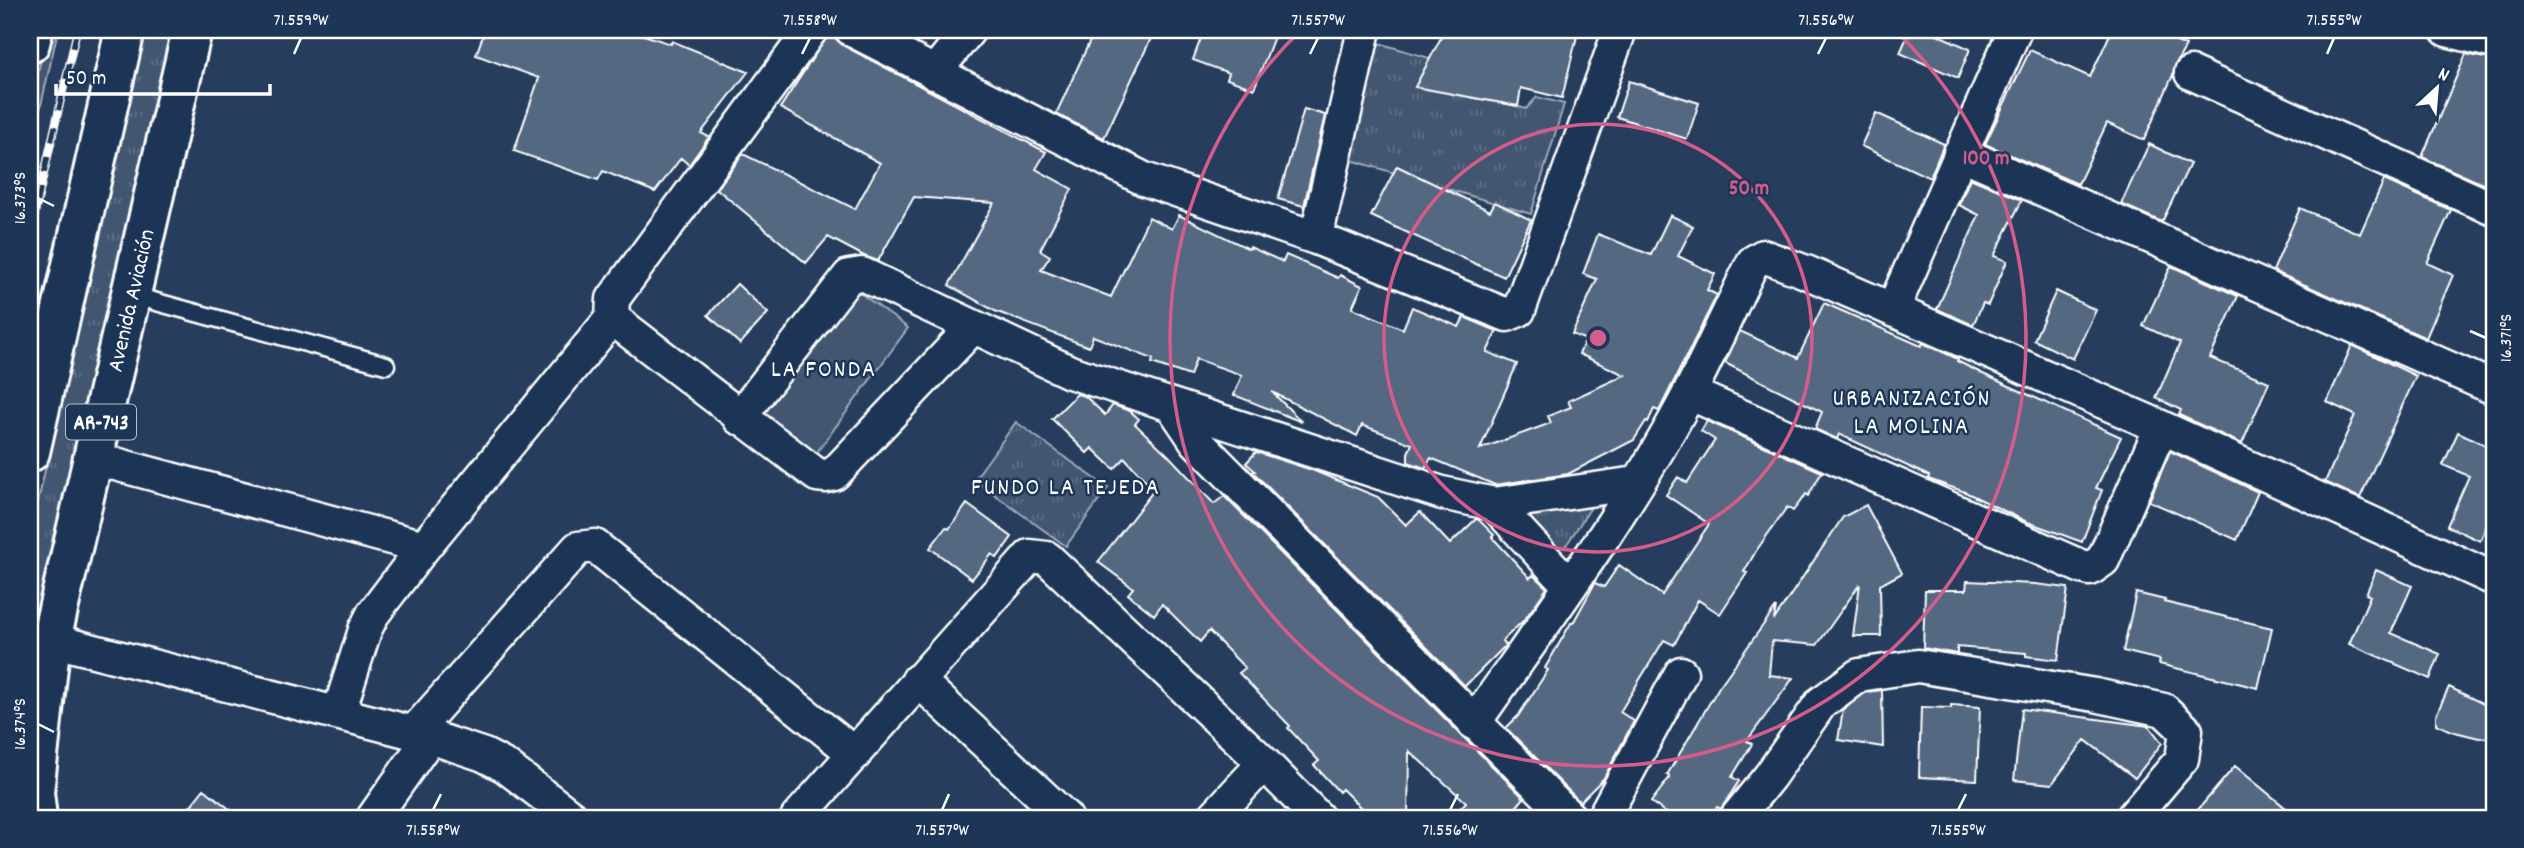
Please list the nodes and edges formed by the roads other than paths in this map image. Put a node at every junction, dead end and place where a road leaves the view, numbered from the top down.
1 (33, 30) edge
2 (125, 30) edge
3 (192, 30) edge
4 (811, 30) edge
5 (852, 30) edge
6 (970, 30) edge
7 (1364, 30) edge
8 (1620, 30) edge
9 (2015, 30) edge
10 (2447, 30) edge
11 (2494, 42) edge
12 (30, 43) edge
13 (2191, 72) dead end
14 (934, 73) junction
15 (1960, 153) junction
16 (2494, 209) edge
17 (1316, 238) junction
18 (131, 295) junction
19 (1893, 309) junction
20 (611, 318) junction
21 (973, 327) junction
22 (386, 365) dead end
23 (2494, 388) edge
24 (1689, 393) junction
25 (1173, 407) junction
26 (739, 418) junction
27 (2161, 427) junction
28 (30, 452) edge
29 (93, 458) junction
30 (1636, 483) junction
31 (1494, 504) junction
32 (424, 547) junction
33 (2494, 579) edge
34 (1570, 586) junction
35 (51, 640) junction
36 (1681, 673) dead end
37 (918, 680) junction
38 (339, 712) junction
39 (1474, 723) junction
40 (422, 734) junction
41 (855, 754) junction
42 (1264, 763) junction
43 (1050, 813) edge
44 (37, 818) edge
45 (373, 818) edge
46 (573, 818) edge
47 (797, 818) edge
48 (1213, 818) edge
49 (1318, 818) edge
50 (1570, 818) edge
51 (1603, 818) edge
52 (1736, 818) edge
53 (2132, 818) edge

1 - 12 main road
2 - 28 main road, AR-743
3 - 18 main road, Avenida Aviación / AR-743
4 - 20 street
5 - 14 street
6 - 14 street
7 - 17 street
8 - 17 street
9 - 15 street
10 - 11 street
13 - 16 street
14 - 17 street
15 - 19 street
15 - 23 street
18 - 22 lane
18 - 29 main road, Avenida Aviación / AR-743
19 - 24 street
19 - 27 street
20 - 26 street
20 - 32 street
21 - 25 street
21 - 26 street
21 - 26 street
24 - 27 street
24 - 30 street
25 - 31 street
25 - 39 street
27 - 33 street
29 - 32 street
29 - 35 main road, Avenida Aviación / AR-743
30 - 31 street
30 - 34 street
31 - 34 street
32 - 38 street
34 - 39 street
35 - 38 street
35 - 44 main road, Avenida Aviación / AR-743
36 - 51 street
37 - 41 street
37 - 42 street
37 - 43 street
38 - 40 street
39 - 50 street
40 - 41 street
40 - 45 street
40 - 46 street
41 - 47 street
42 - 48 street
42 - 49 street
52 - 53 street

